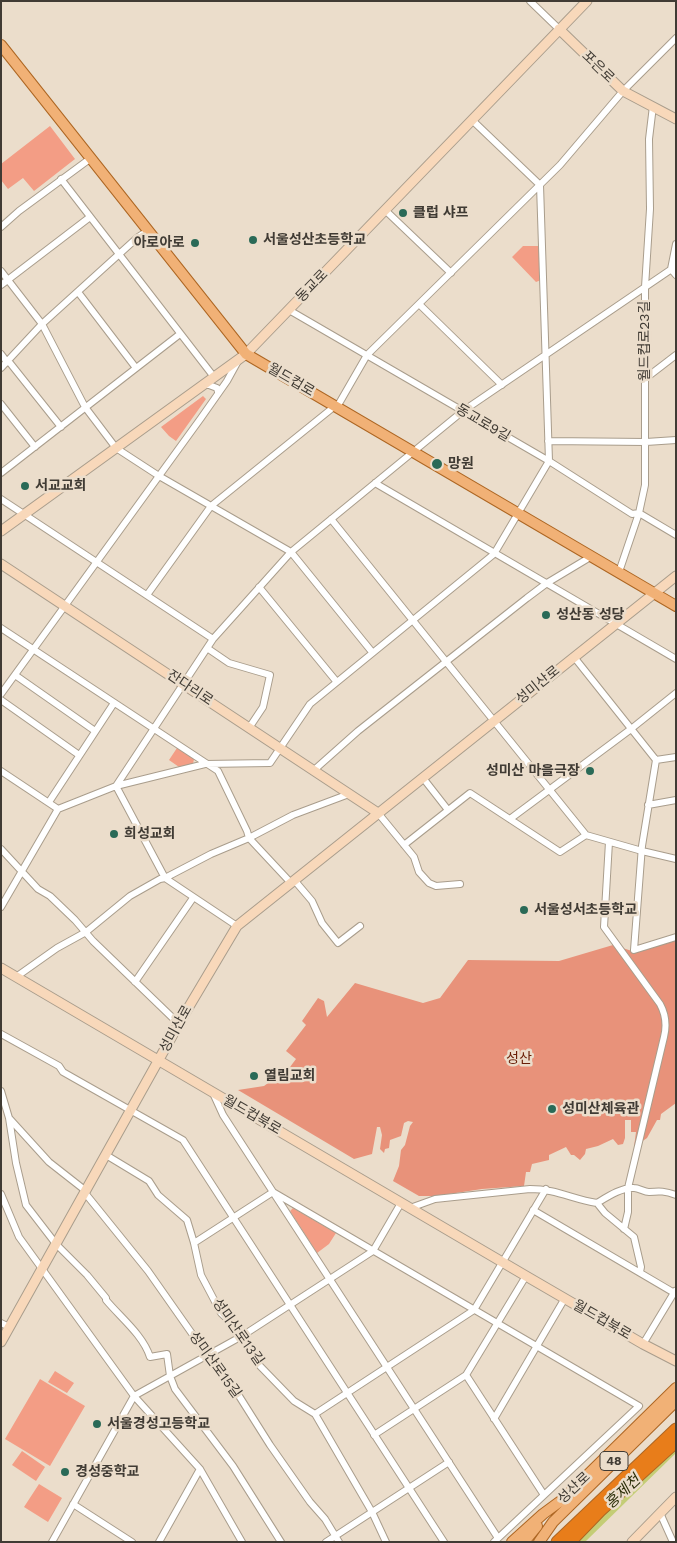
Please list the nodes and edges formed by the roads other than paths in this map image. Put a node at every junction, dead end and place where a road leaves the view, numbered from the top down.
1 (530, 1) edge
2 (587, 1) edge
3 (559, 29) junction
4 (676, 38) edge
5 (1, 45) edge
6 (623, 91) junction
7 (653, 106) junction
8 (676, 119) edge
9 (472, 120) junction
10 (91, 158) junction
11 (61, 180) junction
12 (540, 185) junction
13 (385, 210) junction
14 (90, 217) junction
15 (1, 226) edge
16 (149, 230) junction
17 (676, 244) edge
18 (119, 254) junction
19 (674, 270) edge
20 (1, 271) edge
21 (452, 273) junction
22 (8, 280) junction
23 (1, 285) edge
24 (645, 287) junction
25 (78, 292) junction
26 (420, 305) junction
27 (289, 310) junction
28 (42, 324) junction
29 (180, 334) junction
30 (1, 354) edge
31 (546, 355) junction
32 (676, 355) edge
33 (367, 356) junction
34 (243, 357) junction
35 (7, 362) junction
36 (1, 368) edge
37 (136, 368) junction
38 (214, 377) junction
39 (646, 378) junction
40 (204, 385) junction
41 (502, 385) junction
42 (218, 392) junction
43 (1, 404) edge
44 (336, 406) junction
45 (85, 407) junction
46 (463, 411) junction
47 (61, 426) junction
48 (676, 440) edge
49 (548, 441) junction
50 (646, 442) junction
51 (35, 447) junction
52 (116, 448) junction
53 (414, 452) junction
54 (549, 460) junction
55 (1, 473) edge
56 (159, 476) junction
57 (375, 483) junction
58 (1, 499) edge
59 (211, 506) junction
60 (518, 513) junction
61 (638, 513) junction
62 (24, 514) junction
63 (331, 519) junction
64 (1, 531) edge
65 (676, 535) edge
66 (290, 552) junction
67 (494, 554) junction
68 (592, 556) junction
69 (97, 562) junction
70 (1, 564) edge
71 (619, 572) junction
72 (676, 576) edge
73 (547, 583) junction
74 (259, 587) junction
75 (654, 593) junction
76 (147, 595) junction
77 (676, 606) edge
78 (65, 607) junction
79 (413, 620) junction
80 (614, 624) junction
81 (1, 628) edge
82 (213, 639) junction
83 (207, 648) junction
84 (35, 650) junction
85 (372, 652) junction
86 (574, 657) junction
87 (676, 660) edge
88 (447, 662) junction
89 (15, 675) junction
90 (336, 682) junction
91 (183, 683) junction
92 (676, 693) edge
93 (1, 694) edge
94 (1, 700) edge
95 (114, 703) junction
96 (495, 720) junction
97 (249, 728) junction
98 (154, 729) junction
99 (631, 729) junction
100 (95, 731) junction
101 (280, 748) junction
102 (80, 754) junction
103 (676, 756) edge
104 (656, 760) junction
105 (205, 764) junction
106 (1, 771) edge
107 (313, 771) junction
108 (423, 778) junction
109 (116, 786) junction
110 (550, 789) junction
111 (349, 794) junction
112 (676, 800) edge
113 (48, 802) junction
114 (648, 805) junction
115 (58, 809) junction
116 (448, 810) junction
117 (378, 813) junction
118 (510, 819) junction
119 (586, 835) junction
120 (249, 838) junction
121 (609, 842) junction
122 (404, 845) junction
123 (1, 849) edge
124 (642, 851) junction
125 (676, 859) edge
126 (21, 872) junction
127 (165, 878) junction
128 (293, 882) junction
129 (460, 884) dead end
130 (193, 898) junction
131 (1, 907) edge
132 (237, 926) junction
133 (360, 926) dead end
134 (86, 932) junction
135 (673, 937) edge
136 (1, 968) edge
137 (16, 976) junction
138 (135, 982) junction
139 (179, 1024) junction
140 (1, 1034) edge
141 (159, 1061) junction
142 (1, 1091) edge
143 (212, 1092) junction
144 (131, 1110) junction
145 (9, 1118) junction
146 (106, 1155) junction
147 (628, 1188) junction
148 (546, 1189) junction
149 (86, 1192) junction
150 (272, 1192) junction
151 (1, 1194) edge
152 (676, 1196) edge
153 (402, 1203) junction
154 (597, 1203) junction
155 (410, 1208) junction
156 (533, 1210) junction
157 (233, 1218) junction
158 (624, 1229) junction
159 (194, 1243) junction
160 (56, 1244) junction
161 (373, 1250) junction
162 (502, 1262) junction
163 (42, 1270) junction
164 (640, 1272) junction
165 (526, 1276) junction
166 (330, 1279) junction
167 (675, 1292) edge
168 (565, 1298) junction
169 (290, 1305) junction
170 (474, 1310) junction
171 (497, 1323) junction
172 (5, 1325) edge
173 (242, 1336) junction
174 (1, 1342) edge
175 (643, 1344) junction
176 (536, 1346) junction
177 (208, 1355) junction
178 (676, 1361) edge
179 (387, 1367) junction
180 (466, 1375) junction
181 (170, 1376) junction
182 (676, 1388) edge
183 (348, 1393) junction
184 (134, 1396) junction
185 (676, 1401) edge
186 (415, 1408) junction
187 (315, 1414) junction
188 (494, 1419) junction
189 (676, 1429) edge
190 (374, 1435) junction
191 (676, 1442) edge
192 (449, 1462) junction
193 (200, 1469) junction
194 (409, 1488) junction
195 (544, 1495) junction
196 (676, 1497) edge
197 (562, 1500) junction
198 (73, 1504) junction
199 (372, 1512) junction
200 (660, 1513) junction
201 (553, 1522) junction
202 (337, 1539) edge
203 (496, 1540) edge
204 (52, 1542) edge
205 (132, 1542) edge
206 (160, 1542) edge
207 (242, 1542) edge
208 (281, 1542) edge
209 (326, 1542) edge
210 (386, 1542) edge
211 (444, 1542) edge
212 (512, 1542) edge
213 (524, 1542) edge
214 (535, 1542) edge
215 (539, 1542) edge
216 (557, 1542) edge
217 (570, 1542) edge
218 (632, 1542) edge
219 (673, 1542) edge

1 - 3 street, 포은로
2 - 3 street, 동교로
3 - 6 street, 포은로
3 - 9 street, 동교로
4 - 6 street
5 - 10 main road, 월드컵로
6 - 7 street, 포은로
6 - 12 street
7 - 8 street, 포은로
7 - 24 street, 월드컵로23길
9 - 12 street
9 - 13 street, 동교로
10 - 11 street
10 - 16 main road, 월드컵로
11 - 14 street
11 - 15 street
12 - 21 street
12 - 31 street
13 - 21 street
13 - 27 street, 동교로
14 - 18 street
14 - 22 street
16 - 18 street
16 - 34 main road, 월드컵로
17 - 19 street
18 - 25 street
18 - 29 street
19 - 24 street
20 - 22 street
21 - 26 street
22 - 23 street
22 - 28 street
24 - 31 street
24 - 39 street, 월드컵로23길
25 - 28 street
25 - 37 street
26 - 33 street
26 - 41 street
27 - 33 street, 동교로9길
27 - 34 street, 동교로
28 - 35 street
28 - 45 street
29 - 37 street
29 - 38 street
30 - 35 street
31 - 41 street
31 - 49 street
32 - 39 street
33 - 44 street
33 - 46 street, 동교로9길
34 - 38 street, 동교로
34 - 42 street
34 - 44 main road, 월드컵로
35 - 36 street
35 - 47 street
37 - 45 street
38 - 40 street, 동교로
39 - 50 street, 월드컵로23길
40 - 42 street
40 - 52 street, 동교로
41 - 46 street
42 - 56 street
43 - 51 street
44 - 53 main road, 월드컵로
44 - 59 street
45 - 47 street
45 - 52 street
46 - 53 street
46 - 54 street, 동교로9길
47 - 51 street
48 - 50 street
49 - 50 street
49 - 54 street
50 - 61 street, 월드컵로23길
51 - 55 street
52 - 56 street
52 - 62 street, 동교로
53 - 57 street
53 - 60 main road, 월드컵로
54 - 60 street
54 - 61 street, 동교로9길
56 - 59 street
56 - 69 street
57 - 63 street
57 - 67 street
58 - 62 street
59 - 66 street
59 - 76 street
60 - 67 street
60 - 68 main road, 월드컵로
61 - 65 street, 동교로9길
61 - 71 street, 월드컵로23길
62 - 64 street, 동교로
62 - 69 street
63 - 66 street
63 - 79 street
66 - 74 street
66 - 85 street
67 - 73 street
67 - 79 street
68 - 71 main road, 월드컵로
68 - 73 street
69 - 76 street
69 - 78 street
70 - 78 street, 잔다리로
71 - 75 main road, 월드컵로
72 - 75 street, 성미산로
73 - 80 street
73 - 88 street
74 - 82 street
74 - 90 street
75 - 77 main road, 월드컵로
75 - 80 street, 성미산로
76 - 82 street
78 - 84 street
78 - 91 street, 잔다리로
79 - 85 street
79 - 88 street
80 - 86 street, 성미산로
80 - 87 street
81 - 84 street
82 - 83 street
83 - 91 street
83 - 97 street
84 - 89 street
84 - 95 street
85 - 90 street
86 - 96 street, 성미산로
86 - 99 street
88 - 96 street
88 - 107 street
89 - 93 street
89 - 100 street
90 - 101 street
91 - 97 street, 잔다리로
91 - 98 street
92 - 99 street
94 - 102 street
95 - 98 street
95 - 100 street
96 - 108 street, 성미산로
96 - 110 street
97 - 101 street, 잔다리로
98 - 105 street
98 - 109 street
99 - 104 street
99 - 110 street
100 - 102 street
101 - 105 street
101 - 107 street, 잔다리로
102 - 113 street
103 - 104 street
104 - 114 street
105 - 109 street
105 - 120 street
106 - 113 street
107 - 111 street, 잔다리로
108 - 116 street
108 - 117 street, 성미산로
109 - 115 street
109 - 127 street
110 - 118 street
110 - 119 street
111 - 117 street, 잔다리로
111 - 120 street
112 - 114 street
113 - 115 street
114 - 124 street
115 - 126 street
116 - 118 street
116 - 122 street
117 - 122 street
117 - 128 street, 성미산로
118 - 119 street
119 - 121 street
120 - 127 street
120 - 128 street
121 - 124 street
121 - 147 street
122 - 129 street
123 - 126 street
124 - 125 street
124 - 135 street
126 - 131 street
126 - 134 street
127 - 130 street
127 - 134 street
128 - 132 street, 성미산로
128 - 133 street
130 - 132 street
130 - 138 street
132 - 139 street, 성미산로
134 - 137 street
134 - 138 street
136 - 137 street, 월드컵북로
137 - 141 street, 월드컵북로
138 - 139 street
139 - 141 street, 성미산로
140 - 144 street
141 - 143 street, 월드컵북로
141 - 144 street, 성미산로
142 - 145 street
143 - 150 street
143 - 153 street, 월드컵북로
144 - 146 street, 성미산로
144 - 157 street
145 - 149 street, 성미산로15길
145 - 160 street
146 - 149 street, 성미산로
146 - 159 street, 성미산로13길
147 - 152 street
147 - 154 street
147 - 158 street
148 - 154 street
148 - 155 street
148 - 156 street
149 - 160 street, 성미산로
149 - 177 street, 성미산로15길
150 - 157 street
150 - 161 street
150 - 166 street
151 - 163 street
153 - 155 street, 월드컵북로
153 - 161 street
154 - 158 street
155 - 162 street, 월드컵북로
156 - 162 street
156 - 164 street
157 - 159 street
157 - 169 street
158 - 164 street
159 - 173 street, 성미산로13길
160 - 163 street, 성미산로
160 - 181 street
161 - 166 street
161 - 170 street
162 - 165 street, 월드컵북로
162 - 170 street
163 - 172 street, 성미산로
163 - 184 street
164 - 167 street
165 - 168 street, 월드컵북로
165 - 171 street
166 - 169 street
166 - 179 street
167 - 175 street
168 - 175 street, 월드컵북로
168 - 176 street
169 - 173 street
169 - 183 street
170 - 171 street
170 - 179 street
171 - 176 street
171 - 180 street
172 - 174 street, 성미산로
173 - 177 street
173 - 187 street, 성미산로13길
175 - 178 street, 월드컵북로
176 - 188 street
176 - 195 street
177 - 181 street
177 - 202 street, 성미산로15길
179 - 183 street
179 - 186 street
180 - 186 street
180 - 188 street
181 - 184 street
181 - 208 street
182 - 197 main road, 성산로
183 - 187 street
183 - 190 street
184 - 193 street
184 - 198 street
185 - 201 main road, 성산로 / 48
186 - 190 street
186 - 192 street
187 - 199 street, 성미산로13길
188 - 195 street
189 - 216 highway
190 - 194 street
191 - 217 highway
192 - 194 street
192 - 203 street
193 - 206 street
193 - 207 street
194 - 199 street
194 - 211 street
195 - 203 street
196 - 200 street
197 - 212 main road, 성산로
197 - 213 main road
198 - 204 street
198 - 205 street
199 - 202 street
199 - 210 street, 성미산로13길
200 - 218 street
200 - 219 street
201 - 214 main road, 48
201 - 215 main road, 성산로
202 - 209 street

